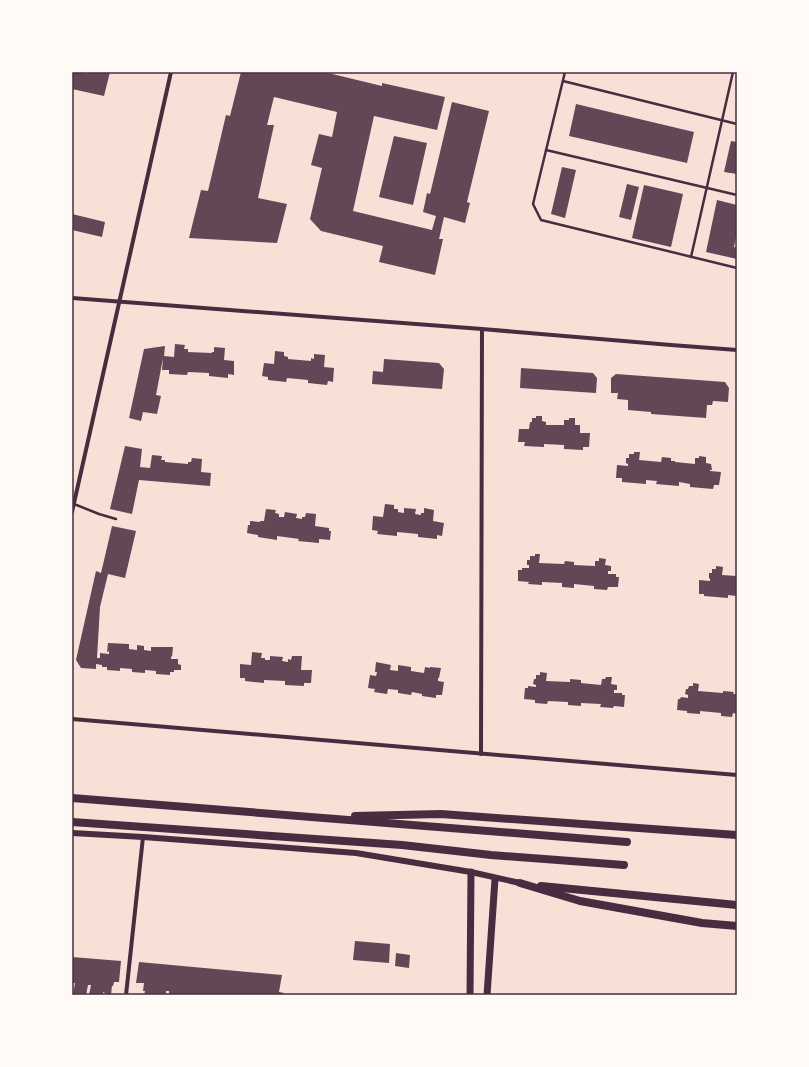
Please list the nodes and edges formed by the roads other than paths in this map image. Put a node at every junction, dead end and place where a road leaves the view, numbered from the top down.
1 (171, 72) edge
2 (565, 72) edge
3 (732, 72) edge
4 (563, 81) junction
5 (722, 120) junction
6 (737, 124) edge
7 (546, 150) junction
8 (706, 188) junction
9 (737, 195) edge
10 (691, 257) junction
11 (737, 268) edge
12 (72, 298) edge
13 (120, 301) junction
14 (482, 329) junction
15 (737, 350) edge
16 (74, 504) junction
17 (72, 512) edge
18 (116, 519) dead end
19 (72, 719) edge
20 (480, 754) junction
21 (737, 775) edge
22 (72, 798) edge
23 (310, 817) junction
24 (72, 822) edge
25 (72, 833) edge
26 (737, 835) edge
27 (142, 837) junction
28 (627, 842) dead end
29 (624, 865) dead end
30 (471, 872) junction
31 (495, 878) junction
32 (520, 884) junction
33 (737, 905) edge
34 (737, 926) edge
35 (126, 995) edge
36 (470, 995) edge
37 (487, 995) edge

1 - 13 street
2 - 4 lane
3 - 5 lane
4 - 5 lane
4 - 7 lane
5 - 6 lane
5 - 8 lane
7 - 8 lane
7 - 10 lane
8 - 9 lane
8 - 10 lane
10 - 11 lane
12 - 13 street
13 - 14 street
13 - 16 street
14 - 15 street
14 - 20 street
16 - 17 street
16 - 18 lane
19 - 20 street
20 - 21 street
22 - 23 main road
23 - 26 main road
23 - 28 main road
24 - 29 main road
25 - 27 street
27 - 30 street
27 - 35 street
30 - 31 street
30 - 36 main road
31 - 32 street
31 - 37 main road
32 - 33 main road
32 - 34 main road

